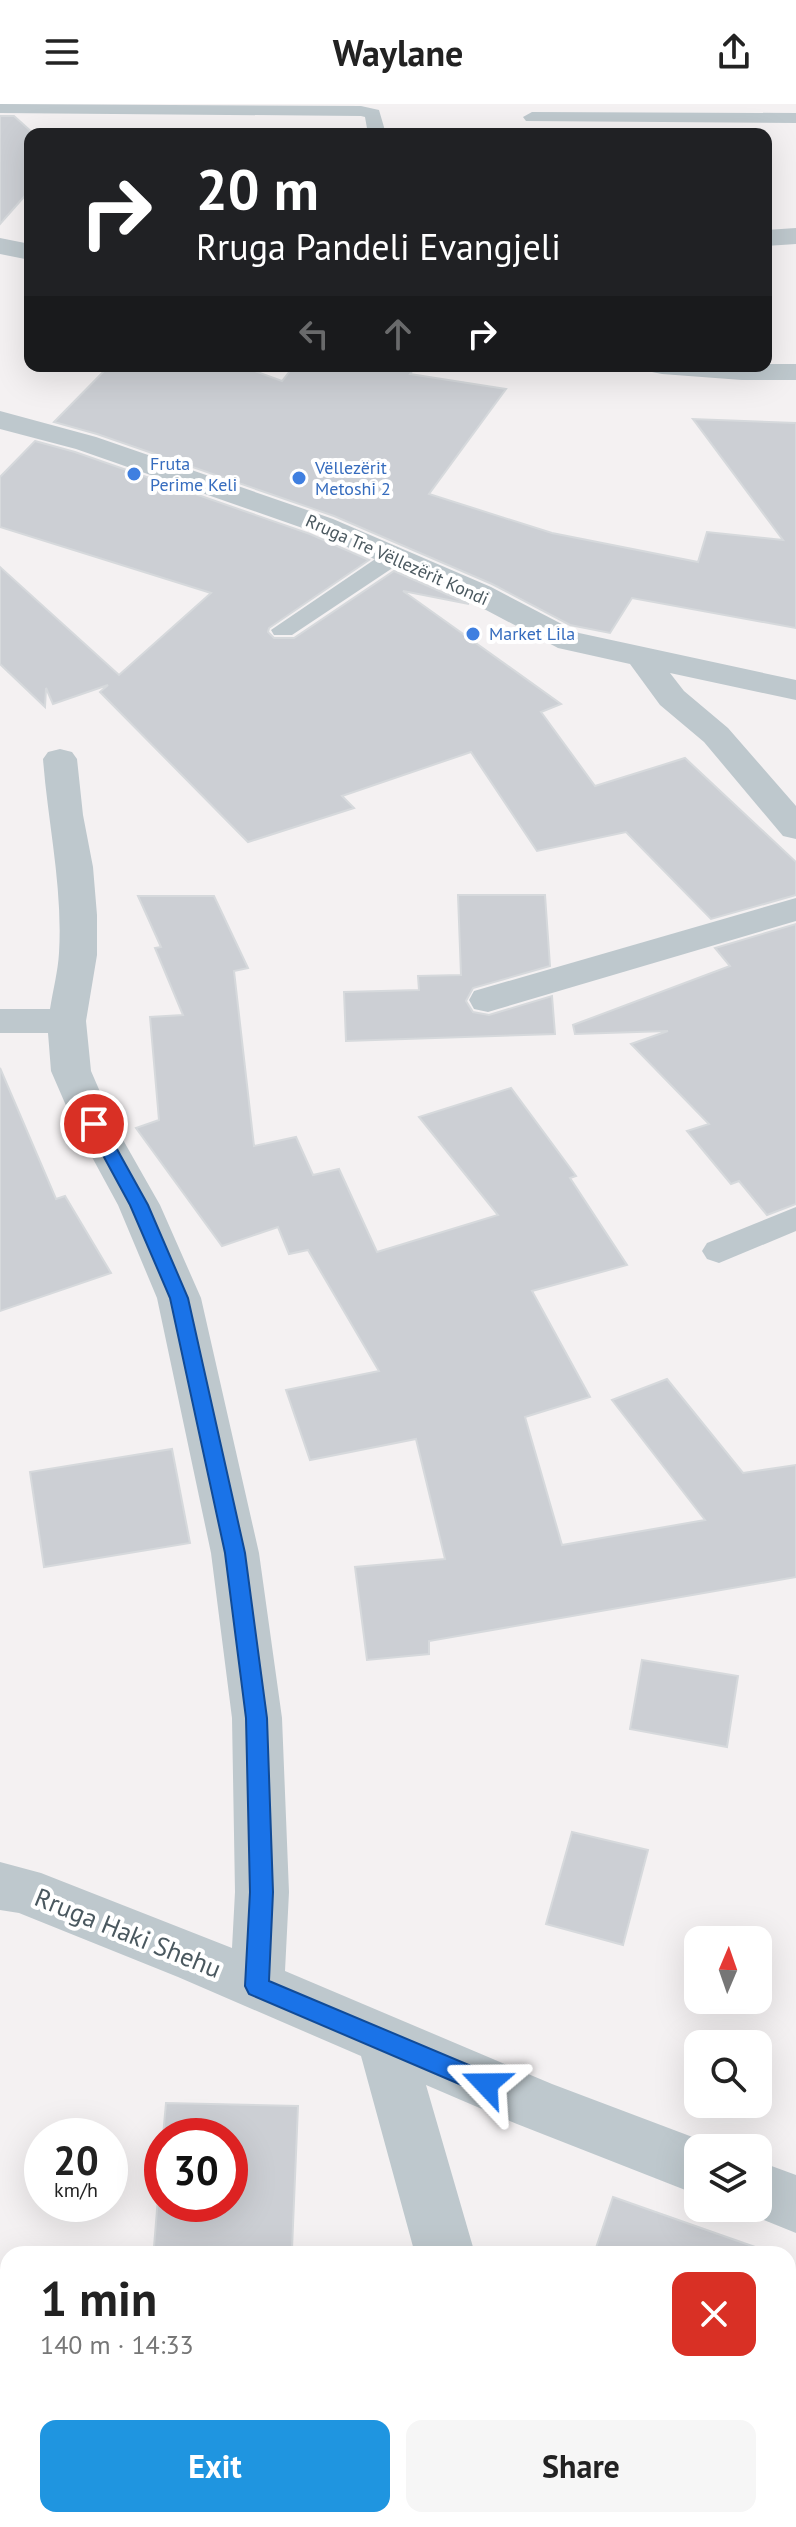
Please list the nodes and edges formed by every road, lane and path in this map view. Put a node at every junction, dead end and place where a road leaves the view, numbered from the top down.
1 (0, 108) edge
2 (532, 117) dead end
3 (796, 118) edge
4 (376, 128) edge
5 (796, 236) edge
6 (772, 238) edge
7 (0, 246) edge
8 (24, 251) edge
9 (742, 372) edge
10 (772, 372) edge
11 (772, 372) edge
12 (796, 372) edge
13 (0, 420) edge
14 (395, 556) junction
15 (283, 630) dead end
16 (643, 659) junction
17 (796, 690) edge
18 (60, 759) dead end
19 (796, 828) edge
20 (796, 909) edge
21 (488, 1000) dead end
22 (0, 1021) edge
23 (67, 1021) junction
24 (796, 1218) edge
25 (719, 1251) dead end
26 (0, 1886) edge
27 (257, 1986) junction
28 (385, 2042) junction
29 (684, 2162) edge
30 (772, 2195) edge
31 (796, 2204) edge
32 (443, 2246) edge

1 - 4 lane
2 - 3 lane
5 - 6 street
7 - 8 street
9 - 10 street
11 - 12 street
13 - 14 street, Rruga Tre Vëllezërit Kondi
14 - 15 lane
14 - 16 street, Rruga Tre Vëllezërit Kondi
16 - 17 street, Rruga Tre Vëllezërit Kondi
16 - 19 street
18 - 23 street
20 - 21 street
22 - 23 street
23 - 27 street
24 - 25 lane
26 - 27 street, Rruga Haki Shehu
27 - 28 street, Rruga Haki Shehu
28 - 29 street, Rruga Haki Shehu
28 - 32 street
30 - 31 street

